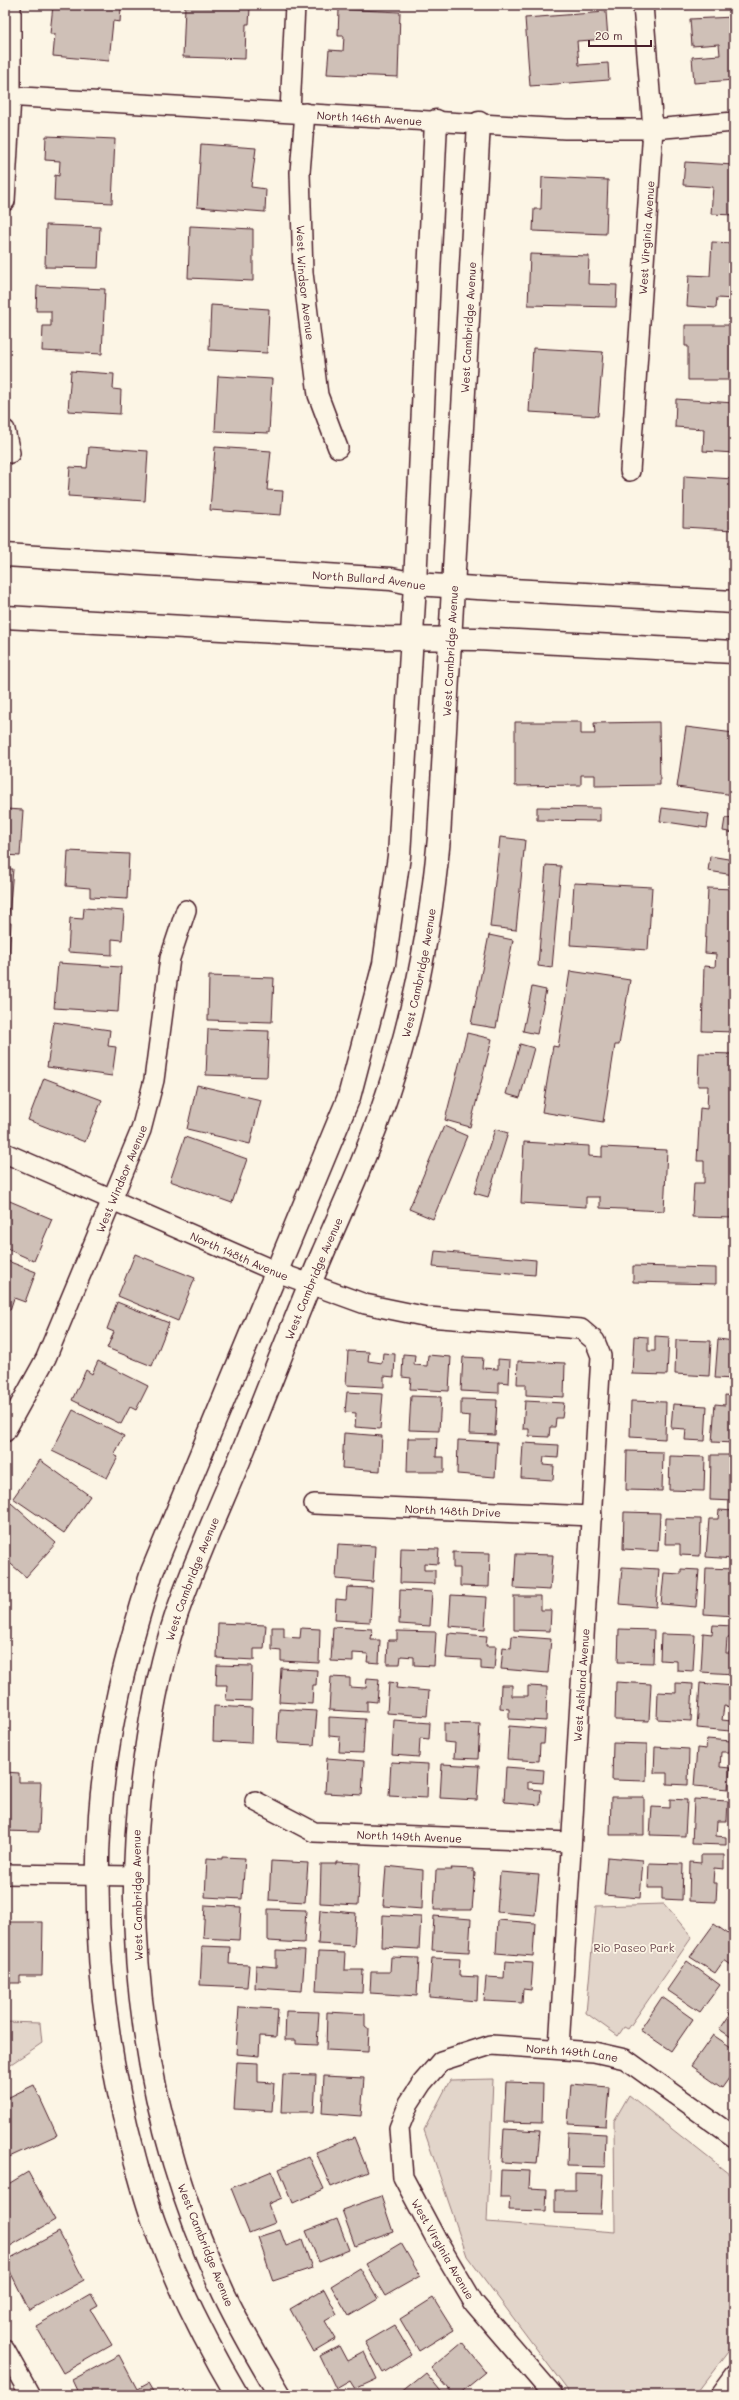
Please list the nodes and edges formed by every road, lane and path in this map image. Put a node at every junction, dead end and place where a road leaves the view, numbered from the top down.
1 (11, 5) edge
2 (295, 5) edge
3 (643, 5) edge
4 (8, 96) edge
5 (297, 112) junction
6 (436, 121) junction
7 (734, 122) edge
8 (479, 124) junction
9 (653, 129) junction
10 (5, 201) edge
11 (5, 430) edge
12 (338, 448) dead end
13 (10, 453) dead end
14 (630, 470) dead end
15 (5, 555) edge
16 (415, 584) junction
17 (454, 586) junction
18 (734, 602) edge
19 (5, 617) edge
20 (411, 638) junction
21 (451, 638) junction
22 (734, 652) edge
23 (186, 910) dead end
24 (5, 1153) edge
25 (113, 1200) junction
26 (277, 1272) junction
27 (310, 1284) junction
28 (581, 1329) joint
29 (5, 1432) edge
30 (314, 1504) dead end
31 (592, 1516) junction
32 (255, 1801) dead end
33 (570, 1842) junction
34 (5, 1874) edge
35 (98, 1874) junction
36 (134, 1876) junction
37 (559, 2048) junction
38 (422, 2083) joint
39 (734, 2138) edge
40 (5, 2350) edge
41 (734, 2376) edge
42 (30, 2395) edge
43 (237, 2395) edge
44 (280, 2395) edge
45 (553, 2395) edge
46 (720, 2395) edge

1 - 4 street
2 - 5 street, West Windsor Avenue
3 - 9 street, West Virginia Avenue
4 - 5 street, North 146th Avenue
4 - 10 street
5 - 6 street, North 146th Avenue
5 - 12 street, West Windsor Avenue
6 - 8 street, North 146th Avenue
6 - 16 street
7 - 9 street, North 146th Avenue
8 - 9 street, North 146th Avenue
8 - 17 street, West Cambridge Avenue
9 - 14 street, West Virginia Avenue
11 - 13 street
15 - 16 street, North Bullard Avenue
16 - 17 street, North Bullard Avenue
16 - 20 street
17 - 18 street, North Bullard Avenue
17 - 21 street, West Cambridge Avenue
19 - 20 street
20 - 21 street
20 - 26 street
21 - 22 street
21 - 27 street, West Cambridge Avenue
23 - 25 street, West Windsor Avenue
24 - 25 street, North 148th Avenue
25 - 26 street, North 148th Avenue
25 - 29 street, West Windsor Avenue
26 - 27 street, North 148th Avenue
26 - 35 street
27 - 28 street, North 148th Avenue
27 - 36 street, West Cambridge Avenue
28 - 31 street, West Ashland Avenue
30 - 31 street, North 148th Drive
31 - 33 street, West Ashland Avenue
32 - 33 street, North 149th Avenue
33 - 37 street, West Ashland Avenue
34 - 35 street
35 - 36 street
35 - 43 street
36 - 44 street, West Cambridge Avenue
37 - 38 street, North 149th Lane
37 - 39 street, North 149th Lane
38 - 45 street, West Virginia Avenue
40 - 42 street
41 - 46 street

